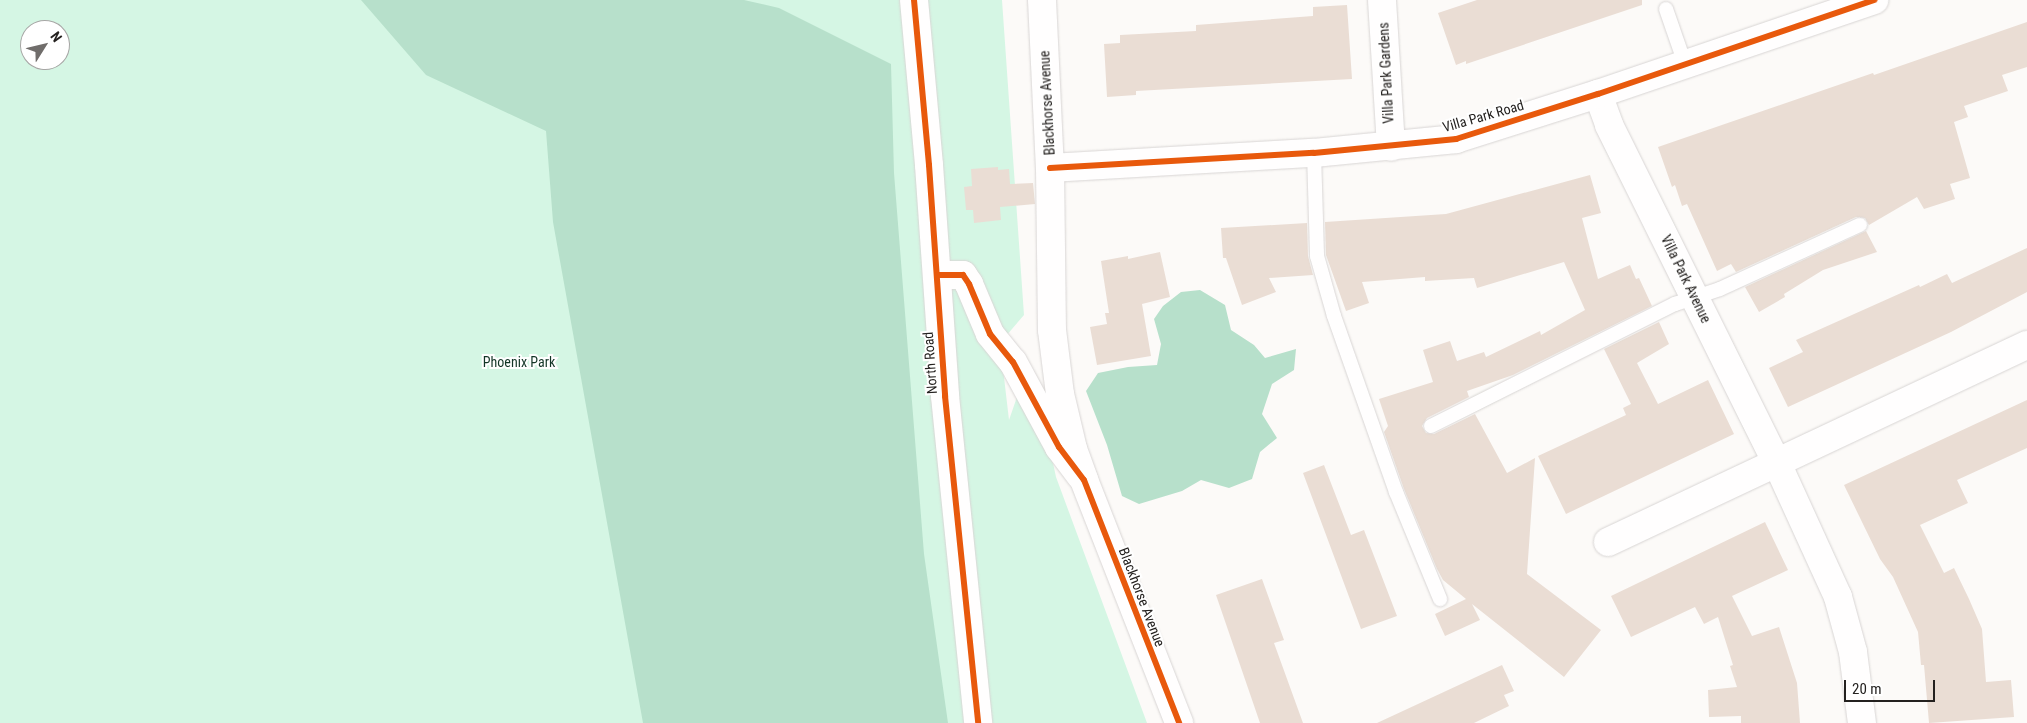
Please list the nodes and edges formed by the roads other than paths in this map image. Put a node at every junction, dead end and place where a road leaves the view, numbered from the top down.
1 (914, 0) edge
2 (1042, 0) edge
3 (1382, 0) edge
4 (1868, 1) edge
5 (1666, 9) dead end
6 (1685, 64) junction
7 (1598, 94) junction
8 (1391, 147) junction
9 (1314, 153) junction
10 (1050, 168) junction
11 (1860, 225) dead end
12 (937, 275) junction
13 (1696, 297) junction
14 (2027, 345) edge
15 (1013, 362) junction
16 (1054, 366) junction
17 (1431, 426) dead end
18 (1777, 463) junction
19 (1084, 480) junction
20 (1608, 542) dead end
21 (1440, 599) dead end
22 (978, 723) edge
23 (1179, 723) edge
24 (1862, 723) edge

1 - 12 street, North Road
2 - 10 street, Blackhorse Avenue
3 - 8 street, Villa Park Gardens
4 - 6 street, Villa Park Road
5 - 6 lane
6 - 7 street, Villa Park Road
7 - 8 street, Villa Park Road
7 - 13 street, Villa Park Avenue
8 - 9 street, Villa Park Road
9 - 10 street, Villa Park Road
9 - 21 lane
10 - 16 street, Blackhorse Avenue
11 - 13 lane
12 - 15 street
12 - 22 street, North Road
13 - 17 lane
13 - 18 street, Villa Park Avenue
14 - 18 street
15 - 16 street
15 - 19 street
16 - 19 street, Blackhorse Avenue
18 - 20 street
18 - 24 street, Villa Park Avenue
19 - 23 street, Blackhorse Avenue

